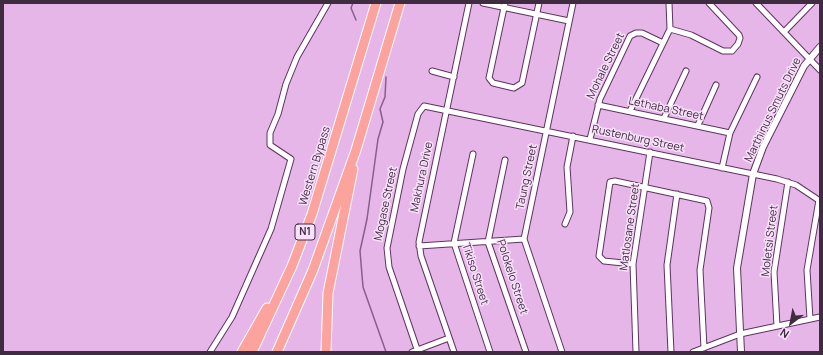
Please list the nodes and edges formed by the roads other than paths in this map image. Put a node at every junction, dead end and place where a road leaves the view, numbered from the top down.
1 (328, 3) edge
2 (376, 3) edge
3 (400, 3) edge
4 (469, 3) edge
5 (484, 3) edge
6 (539, 3) edge
7 (573, 3) edge
8 (669, 3) edge
9 (709, 3) edge
10 (764, 3) edge
11 (812, 3) edge
12 (505, 5) edge
13 (758, 5) edge
14 (537, 14) junction
15 (569, 21) junction
16 (670, 29) junction
17 (784, 32) junction
18 (663, 43) junction
19 (820, 47) edge
20 (809, 58) junction
21 (820, 70) edge
22 (432, 71) dead end
23 (686, 71) dead end
24 (454, 76) junction
25 (757, 77) dead end
26 (716, 85) dead end
27 (598, 105) junction
28 (447, 109) junction
29 (630, 111) junction
30 (664, 118) junction
31 (698, 125) junction
32 (547, 130) junction
33 (730, 133) junction
34 (573, 136) junction
35 (590, 139) junction
36 (356, 150) junction
37 (650, 152) junction
38 (473, 154) dead end
39 (505, 160) dead end
40 (722, 168) junction
41 (753, 174) junction
42 (788, 182) junction
43 (645, 187) junction
44 (677, 194) junction
45 (819, 201) edge
46 (565, 224) dead end
47 (524, 239) junction
48 (488, 242) junction
49 (454, 243) junction
50 (419, 246) junction
51 (633, 264) junction
52 (292, 266) junction
53 (820, 317) edge
54 (810, 319) junction
55 (777, 326) junction
56 (740, 334) junction
57 (449, 338) junction
58 (704, 348) junction
59 (210, 352) edge
60 (242, 352) edge
61 (252, 352) edge
62 (278, 352) edge
63 (326, 352) edge
64 (416, 352) edge
65 (454, 352) edge
66 (490, 352) edge
67 (526, 352) edge
68 (562, 352) edge
69 (636, 352) edge
70 (671, 352) edge
71 (693, 352) edge
72 (741, 352) edge

1 - 59 street
2 - 52 highway, Western Bypass / N1
3 - 36 highway, N1
4 - 24 street, Makhura Drive
5 - 12 street
6 - 14 street
7 - 15 street, Taung Street
8 - 16 street
9 - 16 street
10 - 13 street
11 - 17 street
12 - 14 street
12 - 14 street
13 - 17 street
14 - 15 street
15 - 32 street, Taung Street
16 - 18 street
17 - 20 street
18 - 27 street, Mohale Street
18 - 29 street
19 - 20 street, Marthinus Smuts Drive
20 - 21 street
20 - 41 street, Marthinus Smuts Drive
22 - 24 street
23 - 30 street
24 - 28 street, Makhura Drive
25 - 33 street
26 - 31 street
27 - 29 street, Lethaba Street
27 - 35 street, Mohale Street
28 - 32 street, Rustenburg Street
28 - 50 street, Makhura Drive
28 - 64 street, Mogase Street
29 - 30 street, Lethaba Street
30 - 31 street, Lethaba Street
31 - 33 street, Lethaba Street
32 - 34 street, Rustenburg Street
32 - 47 street, Taung Street
33 - 40 street
34 - 35 street, Rustenburg Street
34 - 46 street
35 - 37 street, Rustenburg Street
36 - 62 highway, N1
36 - 63 highway
37 - 40 street, Rustenburg Street
37 - 43 street, Matlosane Street
38 - 49 street, Tikiso Street
39 - 48 street, Polokelo Street
40 - 41 street, Rustenburg Street
41 - 42 street, Rustenburg Street
41 - 56 street, Marthinus Smuts Drive
42 - 45 street, Rustenburg Street
42 - 55 street, Moletsi Street
43 - 44 street
43 - 51 street, Matlosane Street
43 - 51 street
44 - 58 street
44 - 70 street
45 - 54 street
47 - 48 street
47 - 68 street
48 - 49 street
48 - 67 street, Polokelo Street
49 - 50 street
49 - 66 street, Tikiso Street
50 - 57 street, Makhura Drive
51 - 69 street, Matlosane Street
52 - 60 highway
52 - 61 highway, Western Bypass / N1
53 - 54 street
54 - 55 street
55 - 56 street
56 - 58 street
56 - 72 street, Marthinus Smuts Drive
57 - 64 street
57 - 65 street, Makhura Drive
58 - 71 street

